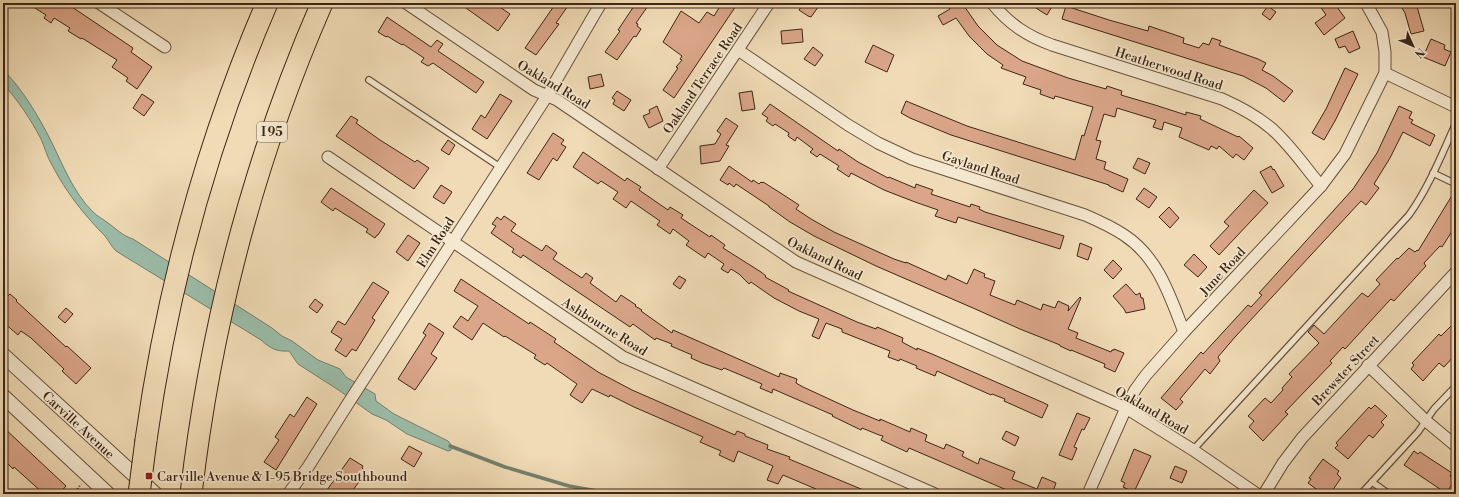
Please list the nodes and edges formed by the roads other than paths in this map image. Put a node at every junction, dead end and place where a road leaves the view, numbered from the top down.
1 (99, 3) edge
2 (267, 3) edge
3 (322, 3) edge
4 (406, 3) edge
5 (601, 3) edge
6 (769, 3) edge
7 (992, 3) edge
8 (1366, 3) edge
9 (165, 47) dead end
10 (738, 50) junction
11 (1385, 73) junction
12 (369, 80) dead end
13 (547, 96) junction
14 (1456, 107) edge
15 (1456, 123) edge
16 (328, 157) dead end
17 (500, 167) junction
18 (658, 169) junction
19 (1432, 173) junction
20 (1456, 184) edge
21 (1321, 186) junction
22 (452, 242) junction
23 (1456, 272) edge
24 (1184, 332) junction
25 (3, 355) edge
26 (1368, 365) junction
27 (1456, 386) edge
28 (3, 396) edge
29 (1126, 408) junction
30 (1426, 421) junction
31 (1456, 446) edge
32 (1193, 450) junction
33 (1372, 482) junction
34 (192, 489) edge
35 (108, 494) edge
36 (139, 494) edge
37 (154, 494) edge
38 (288, 494) edge
39 (935, 494) edge
40 (1088, 494) edge
41 (1257, 494) edge
42 (1264, 494) edge
43 (1361, 494) edge
44 (1389, 494) edge

1 - 9 street
2 - 36 highway, bridge
3 - 34 highway, I 95
4 - 13 street, Oakland Road
5 - 13 street, Elm Road
6 - 10 street, Oakland Terrace Road
7 - 21 street, Heatherwood Road
8 - 11 street
10 - 18 street, Oakland Terrace Road
10 - 24 street, Gayland Road
11 - 14 street
11 - 21 street, June Road
12 - 17 lane
13 - 17 street, Elm Road
13 - 18 street, Oakland Road
15 - 19 lane
16 - 22 street, Ashbourne Road
17 - 22 street, Elm Road
18 - 29 street, Oakland Road
19 - 20 lane
19 - 32 lane
21 - 24 street, June Road
22 - 38 street, Elm Road
22 - 39 street, Ashbourne Road
23 - 26 street, Brewster Street
24 - 29 street, June Road
25 - 37 street, Carville Avenue
26 - 30 street
26 - 42 street, Brewster Street
27 - 30 lane
28 - 35 street
29 - 32 street, Oakland Road
29 - 40 street, June Road
30 - 31 street
30 - 33 lane
32 - 41 street, Oakland Road
33 - 43 lane
33 - 44 lane

